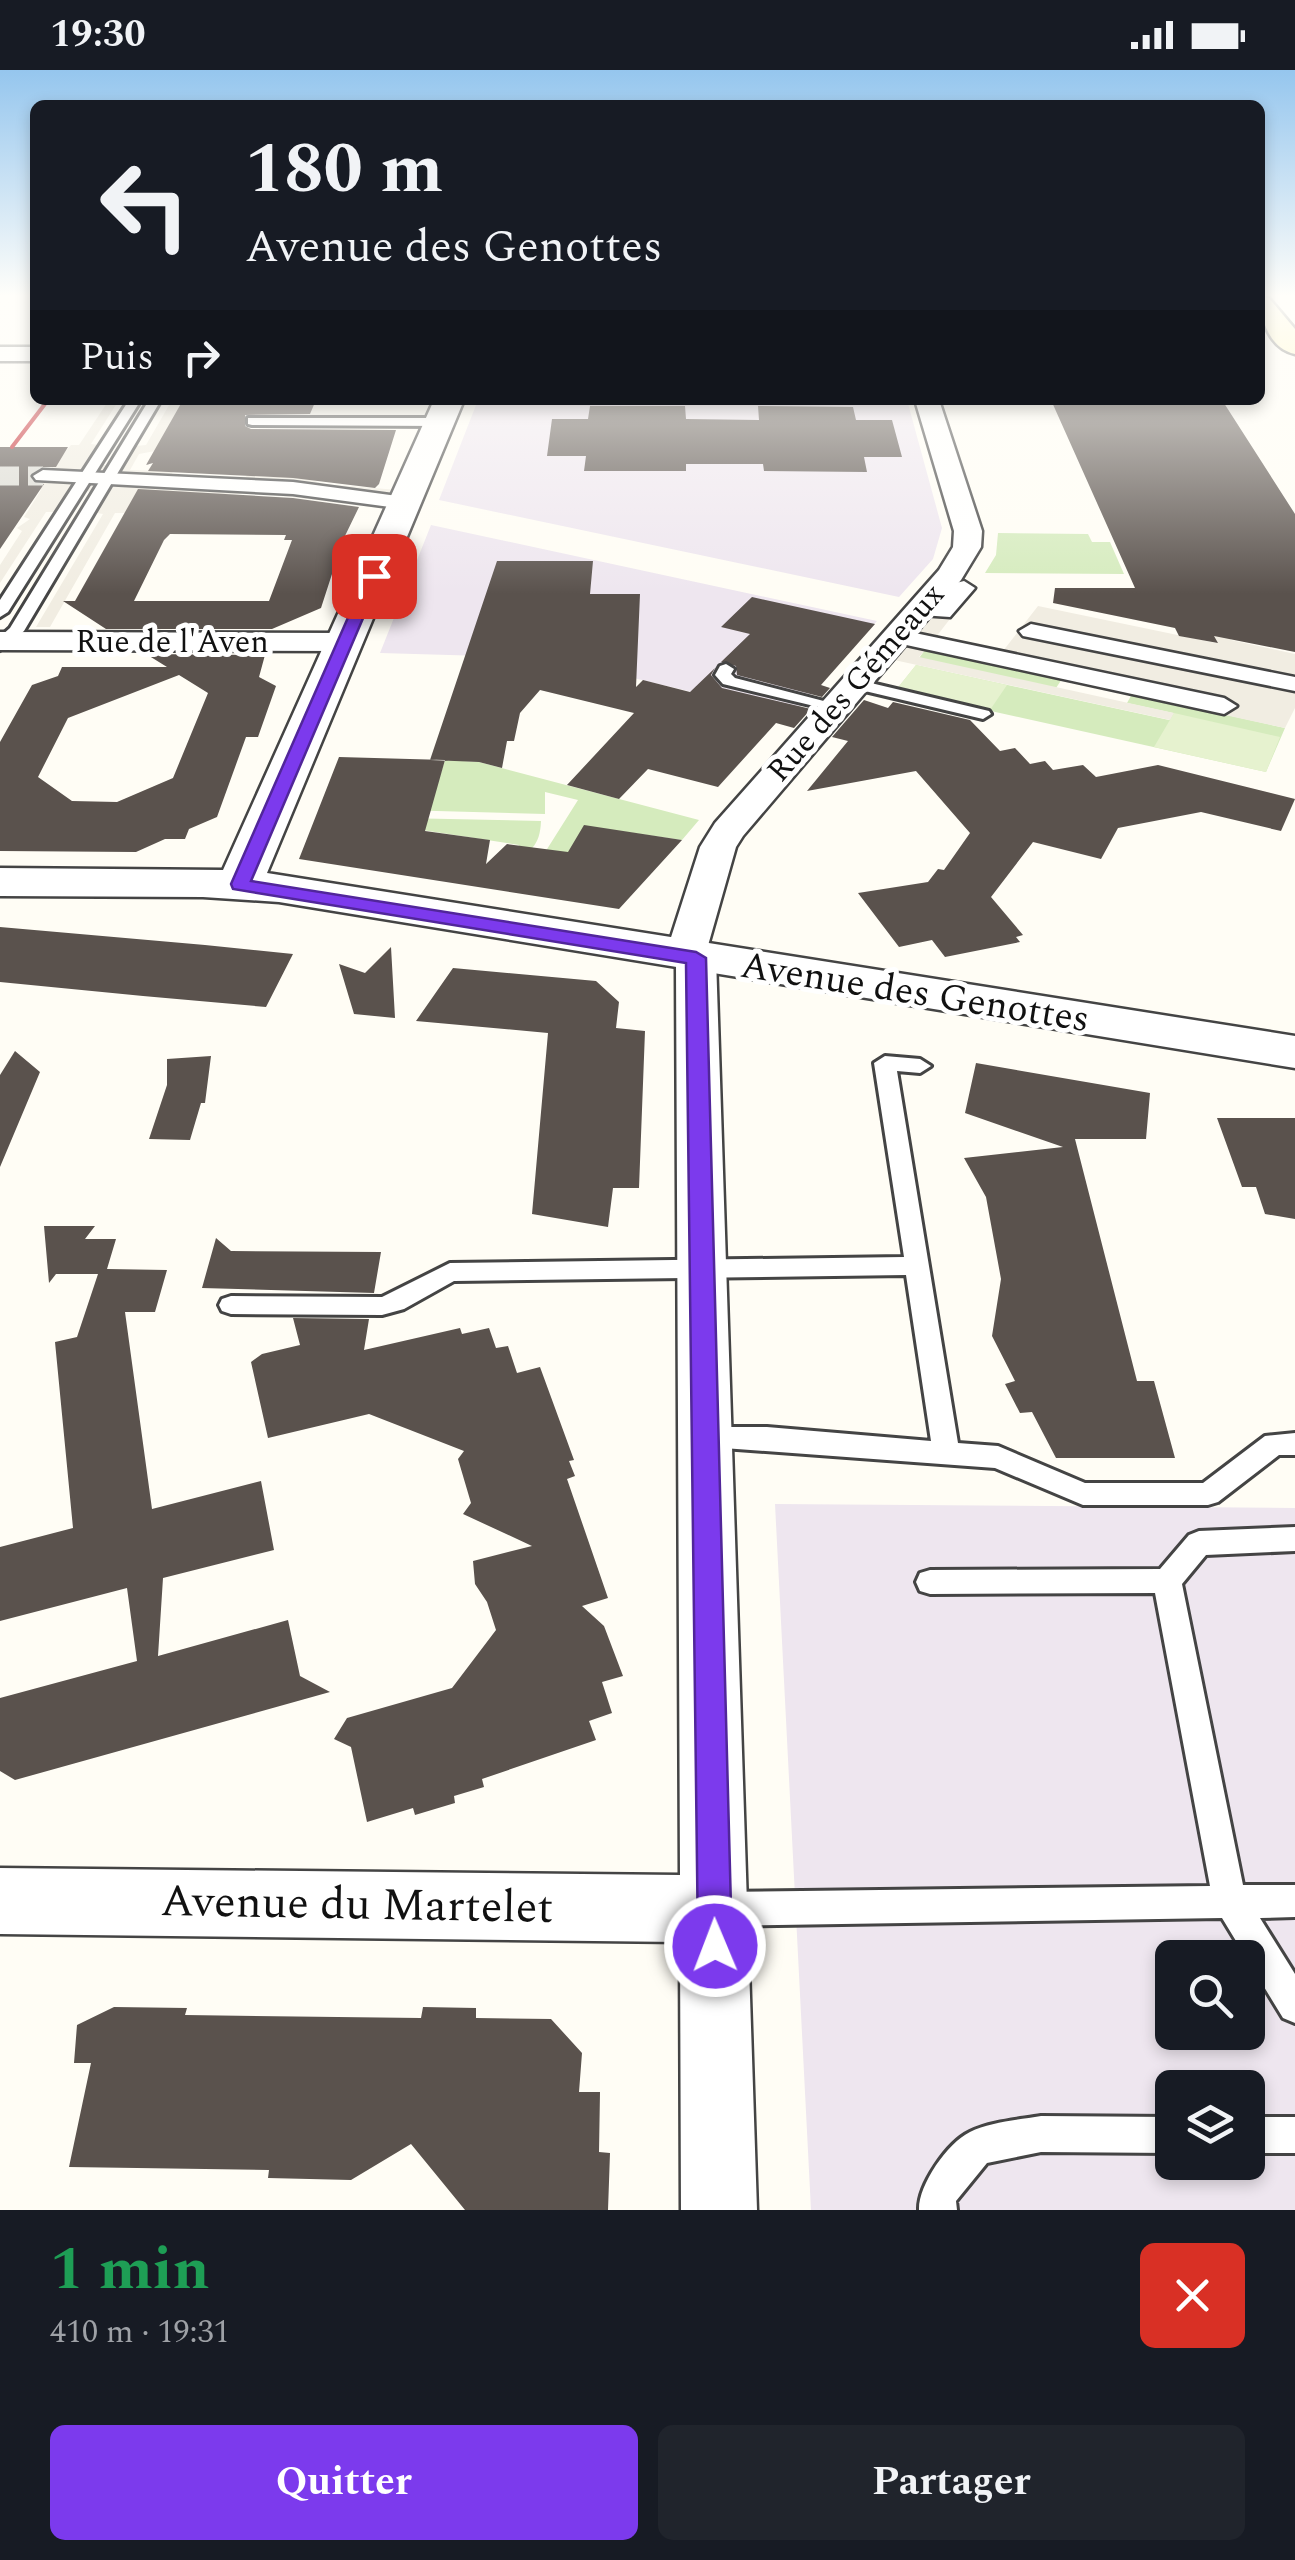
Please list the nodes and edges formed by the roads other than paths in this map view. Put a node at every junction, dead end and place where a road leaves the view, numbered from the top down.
1 (133, 405) edge
2 (151, 405) edge
3 (347, 405) edge
4 (929, 405) edge
5 (445, 411) edge
6 (252, 421) dead end
7 (339, 421) junction
8 (43, 476) tunnel mouth
9 (96, 479) junction
10 (398, 503) junction
11 (964, 588) dead end
12 (932, 610) junction
13 (1, 635) edge
14 (908, 638) junction
15 (1194, 638) dead end
16 (345, 642) junction
17 (1010, 660) junction
18 (1180, 662) junction
19 (726, 670) dead end
20 (1102, 680) junction
21 (1295, 684) edge
22 (845, 695) junction
23 (1224, 706) dead end
24 (983, 714) dead end
25 (0, 882) edge
26 (240, 884) junction
27 (690, 957) junction
28 (1295, 1052) edge
29 (920, 1066) dead end
30 (918, 1266) junction
31 (701, 1272) junction
32 (231, 1305) dead end
33 (705, 1438) junction
34 (1295, 1444) edge
35 (947, 1455) junction
36 (1295, 1539) edge
37 (1166, 1581) junction
38 (930, 1582) dead end
39 (1295, 1900) edge
40 (1230, 1901) junction
41 (0, 1902) edge
42 (714, 1909) junction
43 (1295, 2006) edge
44 (1155, 2135) edge
45 (1265, 2135) edge
46 (1295, 2136) edge
47 (719, 2210) edge
48 (938, 2210) edge

1 - 9 lane
2 - 9 lane
3 - 7 lane
4 - 12 street, Rue des Gémeaux
5 - 7 lane
5 - 10 street
6 - 7 lane
8 - 9 street
9 - 10 street
9 - 13 lane
9 - 13 lane
10 - 16 street
11 - 12 street
12 - 14 street, Rue des Gémeaux
13 - 16 street, Rue de l'Aven
14 - 17 street
14 - 22 street, Rue des Gémeaux
15 - 18 street
16 - 26 street
17 - 18 street
17 - 20 street
18 - 20 street
18 - 21 street
19 - 22 lane
20 - 23 street
22 - 24 lane
22 - 27 street, Rue des Gémeaux
25 - 26 street, Avenue des Genottes
26 - 27 street, Avenue des Genottes
27 - 28 street, Avenue des Genottes
27 - 31 street, Rue des Gémeaux
29 - 30 lane
30 - 31 lane
30 - 35 lane
31 - 32 lane
31 - 33 street, Rue des Gémeaux
33 - 35 lane
33 - 42 street, Rue des Gémeaux
34 - 35 lane
36 - 37 lane
37 - 38 lane
37 - 40 lane
39 - 40 lane
40 - 42 lane
40 - 43 lane
41 - 42 street, Avenue du Martelet
42 - 47 street, Rue des Gémeaux
44 - 48 lane
45 - 46 lane

